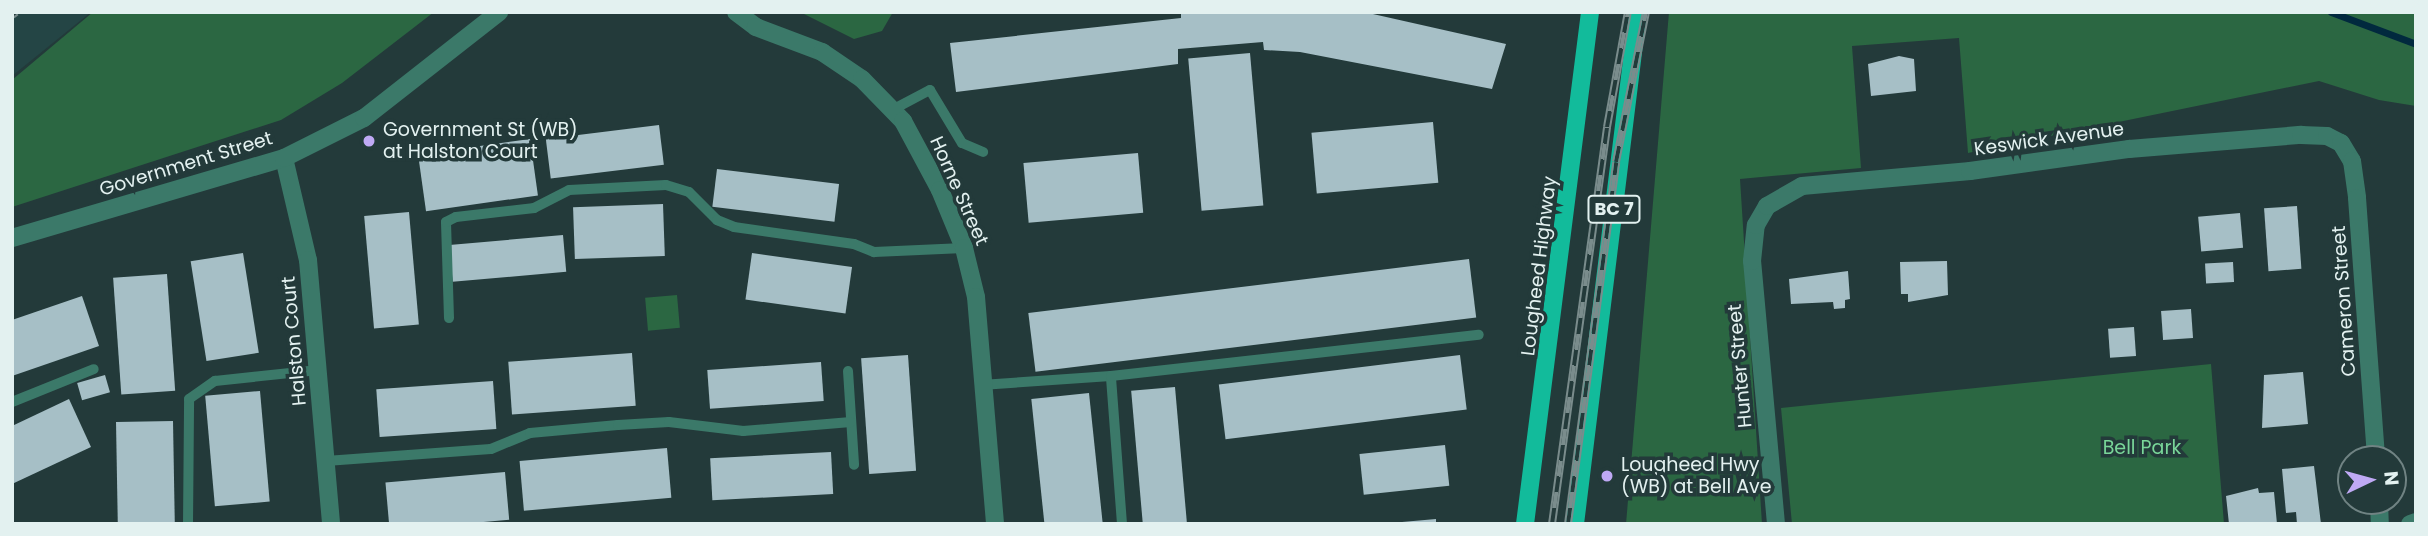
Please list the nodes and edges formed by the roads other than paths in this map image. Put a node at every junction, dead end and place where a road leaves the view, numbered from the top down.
1 (499, 12) edge
2 (736, 12) edge
3 (1590, 12) edge
4 (1638, 12) edge
5 (892, 110) junction
6 (2341, 143) joint
7 (983, 152) dead end
8 (284, 158) junction
9 (1768, 206) joint
10 (12, 237) edge
11 (964, 248) junction
12 (449, 318) dead end
13 (1479, 335) dead end
14 (94, 369) dead end
15 (318, 370) junction
16 (848, 371) dead end
17 (1111, 376) junction
18 (981, 385) junction
19 (12, 402) edge
20 (851, 422) junction
21 (2375, 445) edge
22 (326, 461) junction
23 (854, 465) dead end
24 (2416, 522) edge
25 (188, 524) edge
26 (331, 524) edge
27 (995, 524) edge
28 (1122, 524) edge
29 (1525, 524) edge
30 (1575, 524) edge
31 (1776, 524) edge
32 (2410, 524) edge

1 - 8 street, Government Street
2 - 5 street, Horne Street
3 - 29 main road, Lougheed Highway / BC 7
4 - 30 main road, BC 7
5 - 7 lane
5 - 11 street, Horne Street
6 - 9 street, Keswick Avenue
6 - 21 street, Cameron Street
8 - 10 street, Government Street
8 - 15 street, Halston Court
9 - 31 street, Hunter Street
11 - 12 lane
11 - 18 street, Horne Street
13 - 17 lane
14 - 19 lane
15 - 22 street, Halston Court
15 - 25 lane
16 - 20 lane
17 - 18 lane
17 - 28 lane
18 - 27 street, Horne Street
20 - 22 lane
20 - 23 lane
22 - 26 street, Halston Court
24 - 32 street

